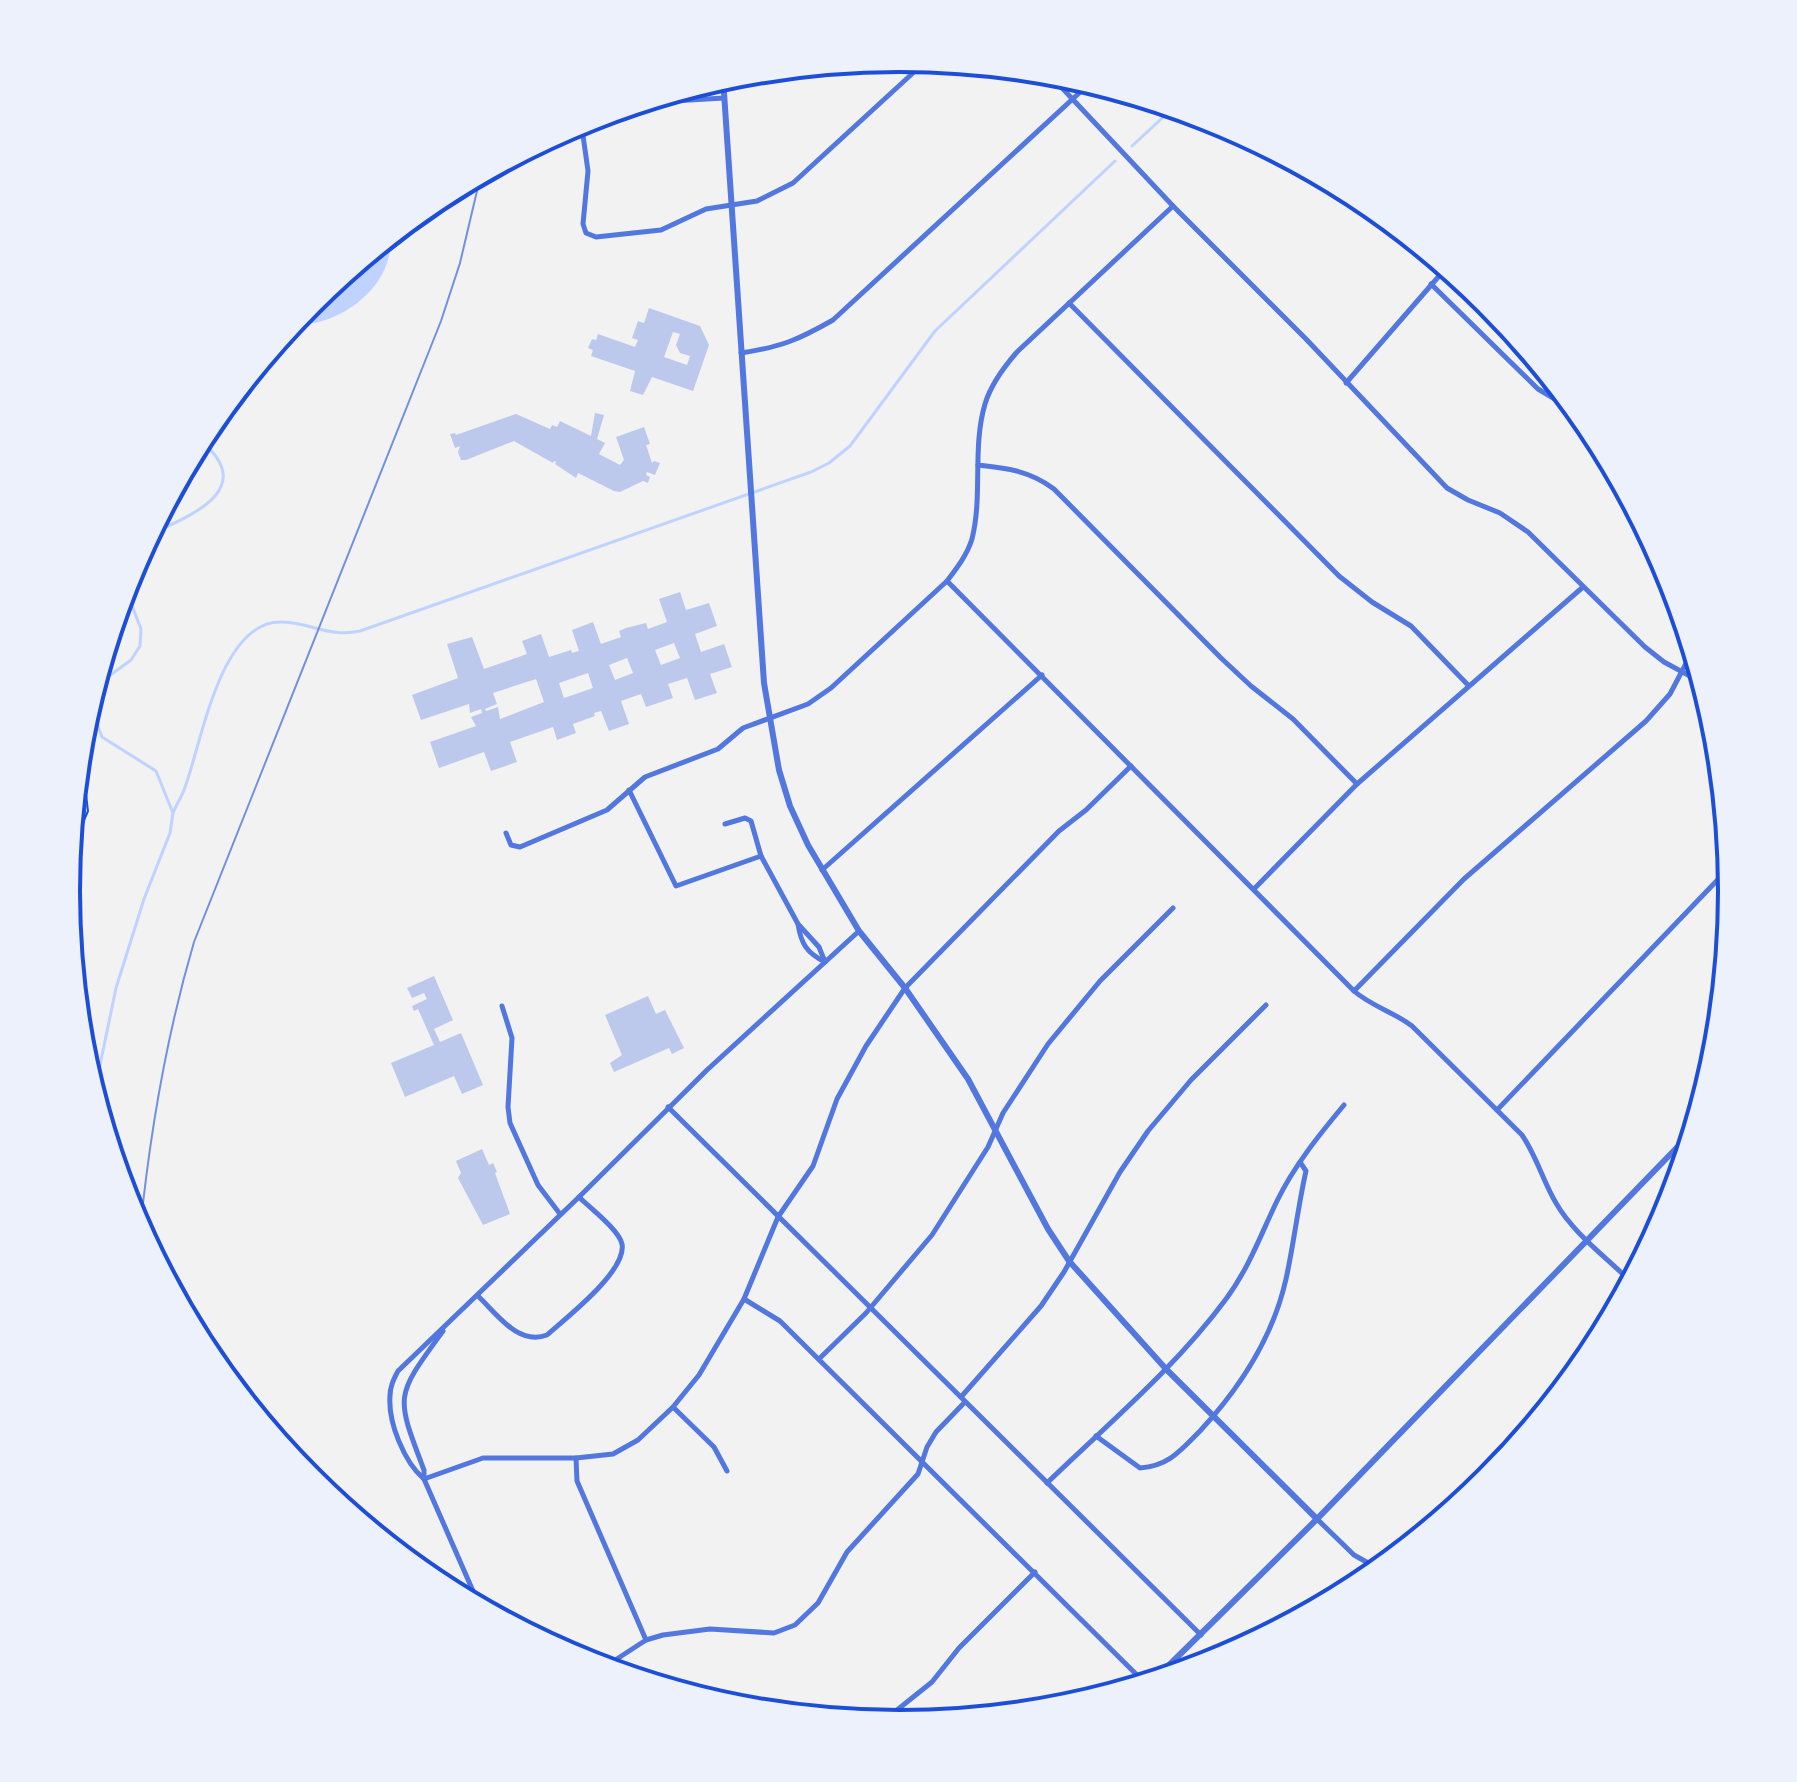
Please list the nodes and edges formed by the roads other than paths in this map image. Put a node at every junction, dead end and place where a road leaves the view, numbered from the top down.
1 (913, 73) edge
2 (1063, 89) edge
3 (724, 92) edge
4 (1079, 93) edge
5 (724, 98) junction
6 (1072, 99) junction
7 (686, 100) edge
8 (583, 135) edge
9 (731, 205) junction
10 (1173, 206) junction
11 (1439, 275) edge
12 (1431, 284) junction
13 (1069, 303) junction
14 (741, 353) junction
15 (1346, 383) junction
16 (1552, 397) edge
17 (978, 465) junction
18 (947, 581) junction
19 (1584, 587) junction
20 (1686, 665) edge
21 (1682, 672) junction
22 (1042, 675) junction
23 (1689, 676) edge
24 (1468, 685) junction
25 (768, 719) junction
26 (1131, 766) junction
27 (1357, 784) junction
28 (629, 790) junction
29 (725, 824) dead end
30 (506, 833) dead end
31 (761, 856) junction
32 (822, 870) junction
33 (1718, 880) edge
34 (1254, 889) junction
35 (1173, 908) dead end
36 (798, 924) junction
37 (859, 931) junction
38 (825, 962) junction
39 (905, 988) junction
40 (1354, 991) junction
41 (1266, 1005) dead end
42 (502, 1006) dead end
43 (1344, 1105) dead end
44 (668, 1107) junction
45 (1497, 1110) junction
46 (996, 1130) junction
47 (1676, 1149) edge
48 (1300, 1162) junction
49 (579, 1197) junction
50 (560, 1214) junction
51 (778, 1217) junction
52 (1588, 1239) junction
53 (1069, 1261) junction
54 (1622, 1273) edge
55 (478, 1296) junction
56 (744, 1299) junction
57 (870, 1307) junction
58 (449, 1324) junction
59 (819, 1359) junction
60 (1166, 1369) junction
61 (963, 1400) junction
62 (673, 1407) junction
63 (1213, 1417) junction
64 (1096, 1436) junction
65 (576, 1458) junction
66 (923, 1462) junction
67 (727, 1471) dead end
68 (424, 1479) junction
69 (1047, 1483) junction
70 (1317, 1519) junction
71 (1367, 1562) edge
72 (1035, 1572) junction
73 (473, 1590) edge
74 (1201, 1636) junction
75 (646, 1640) junction
76 (616, 1660) edge
77 (1172, 1663) edge
78 (1136, 1674) edge
79 (897, 1710) edge

1 - 9 street
2 - 6 street
3 - 5 street
4 - 6 street
5 - 7 street
5 - 9 street
6 - 10 street
6 - 14 street
8 - 9 street
9 - 14 street
10 - 13 street
10 - 15 street
11 - 12 street
12 - 15 street
12 - 16 street
13 - 17 street
13 - 24 street
14 - 25 street
15 - 19 street
17 - 18 street
17 - 27 street
18 - 22 street
18 - 25 street
19 - 21 street
19 - 24 street
20 - 21 street
21 - 23 street
21 - 40 street
22 - 26 street
22 - 32 street
24 - 27 street
25 - 28 street
25 - 32 street
26 - 34 street
26 - 39 street
27 - 34 street
28 - 30 street
28 - 31 street
29 - 31 street
31 - 36 street
32 - 37 street
33 - 45 street
34 - 40 street
35 - 46 street
36 - 38 street
36 - 38 street
37 - 38 street
37 - 39 street
38 - 44 street
39 - 46 street
39 - 51 street
40 - 45 street
41 - 53 street
42 - 50 street
43 - 48 street
44 - 49 street
44 - 51 street
45 - 52 street
46 - 53 street
46 - 57 street
47 - 52 street
48 - 60 street
48 - 63 street
49 - 50 street
49 - 55 street
50 - 55 street
51 - 56 street
51 - 57 street
52 - 54 street
52 - 70 street
53 - 60 street
53 - 61 street
55 - 58 street
56 - 59 street
56 - 62 street
57 - 59 street
57 - 61 street
58 - 68 street
58 - 68 street
59 - 66 street
60 - 63 street
60 - 64 street
61 - 66 street
61 - 69 street
62 - 65 street
62 - 67 street
63 - 64 street
63 - 70 street
64 - 69 street
65 - 68 street
65 - 75 street
66 - 72 street
66 - 75 street
68 - 73 street
69 - 74 street
70 - 71 street
70 - 74 street
72 - 78 street
72 - 79 street
74 - 77 street
75 - 76 street

